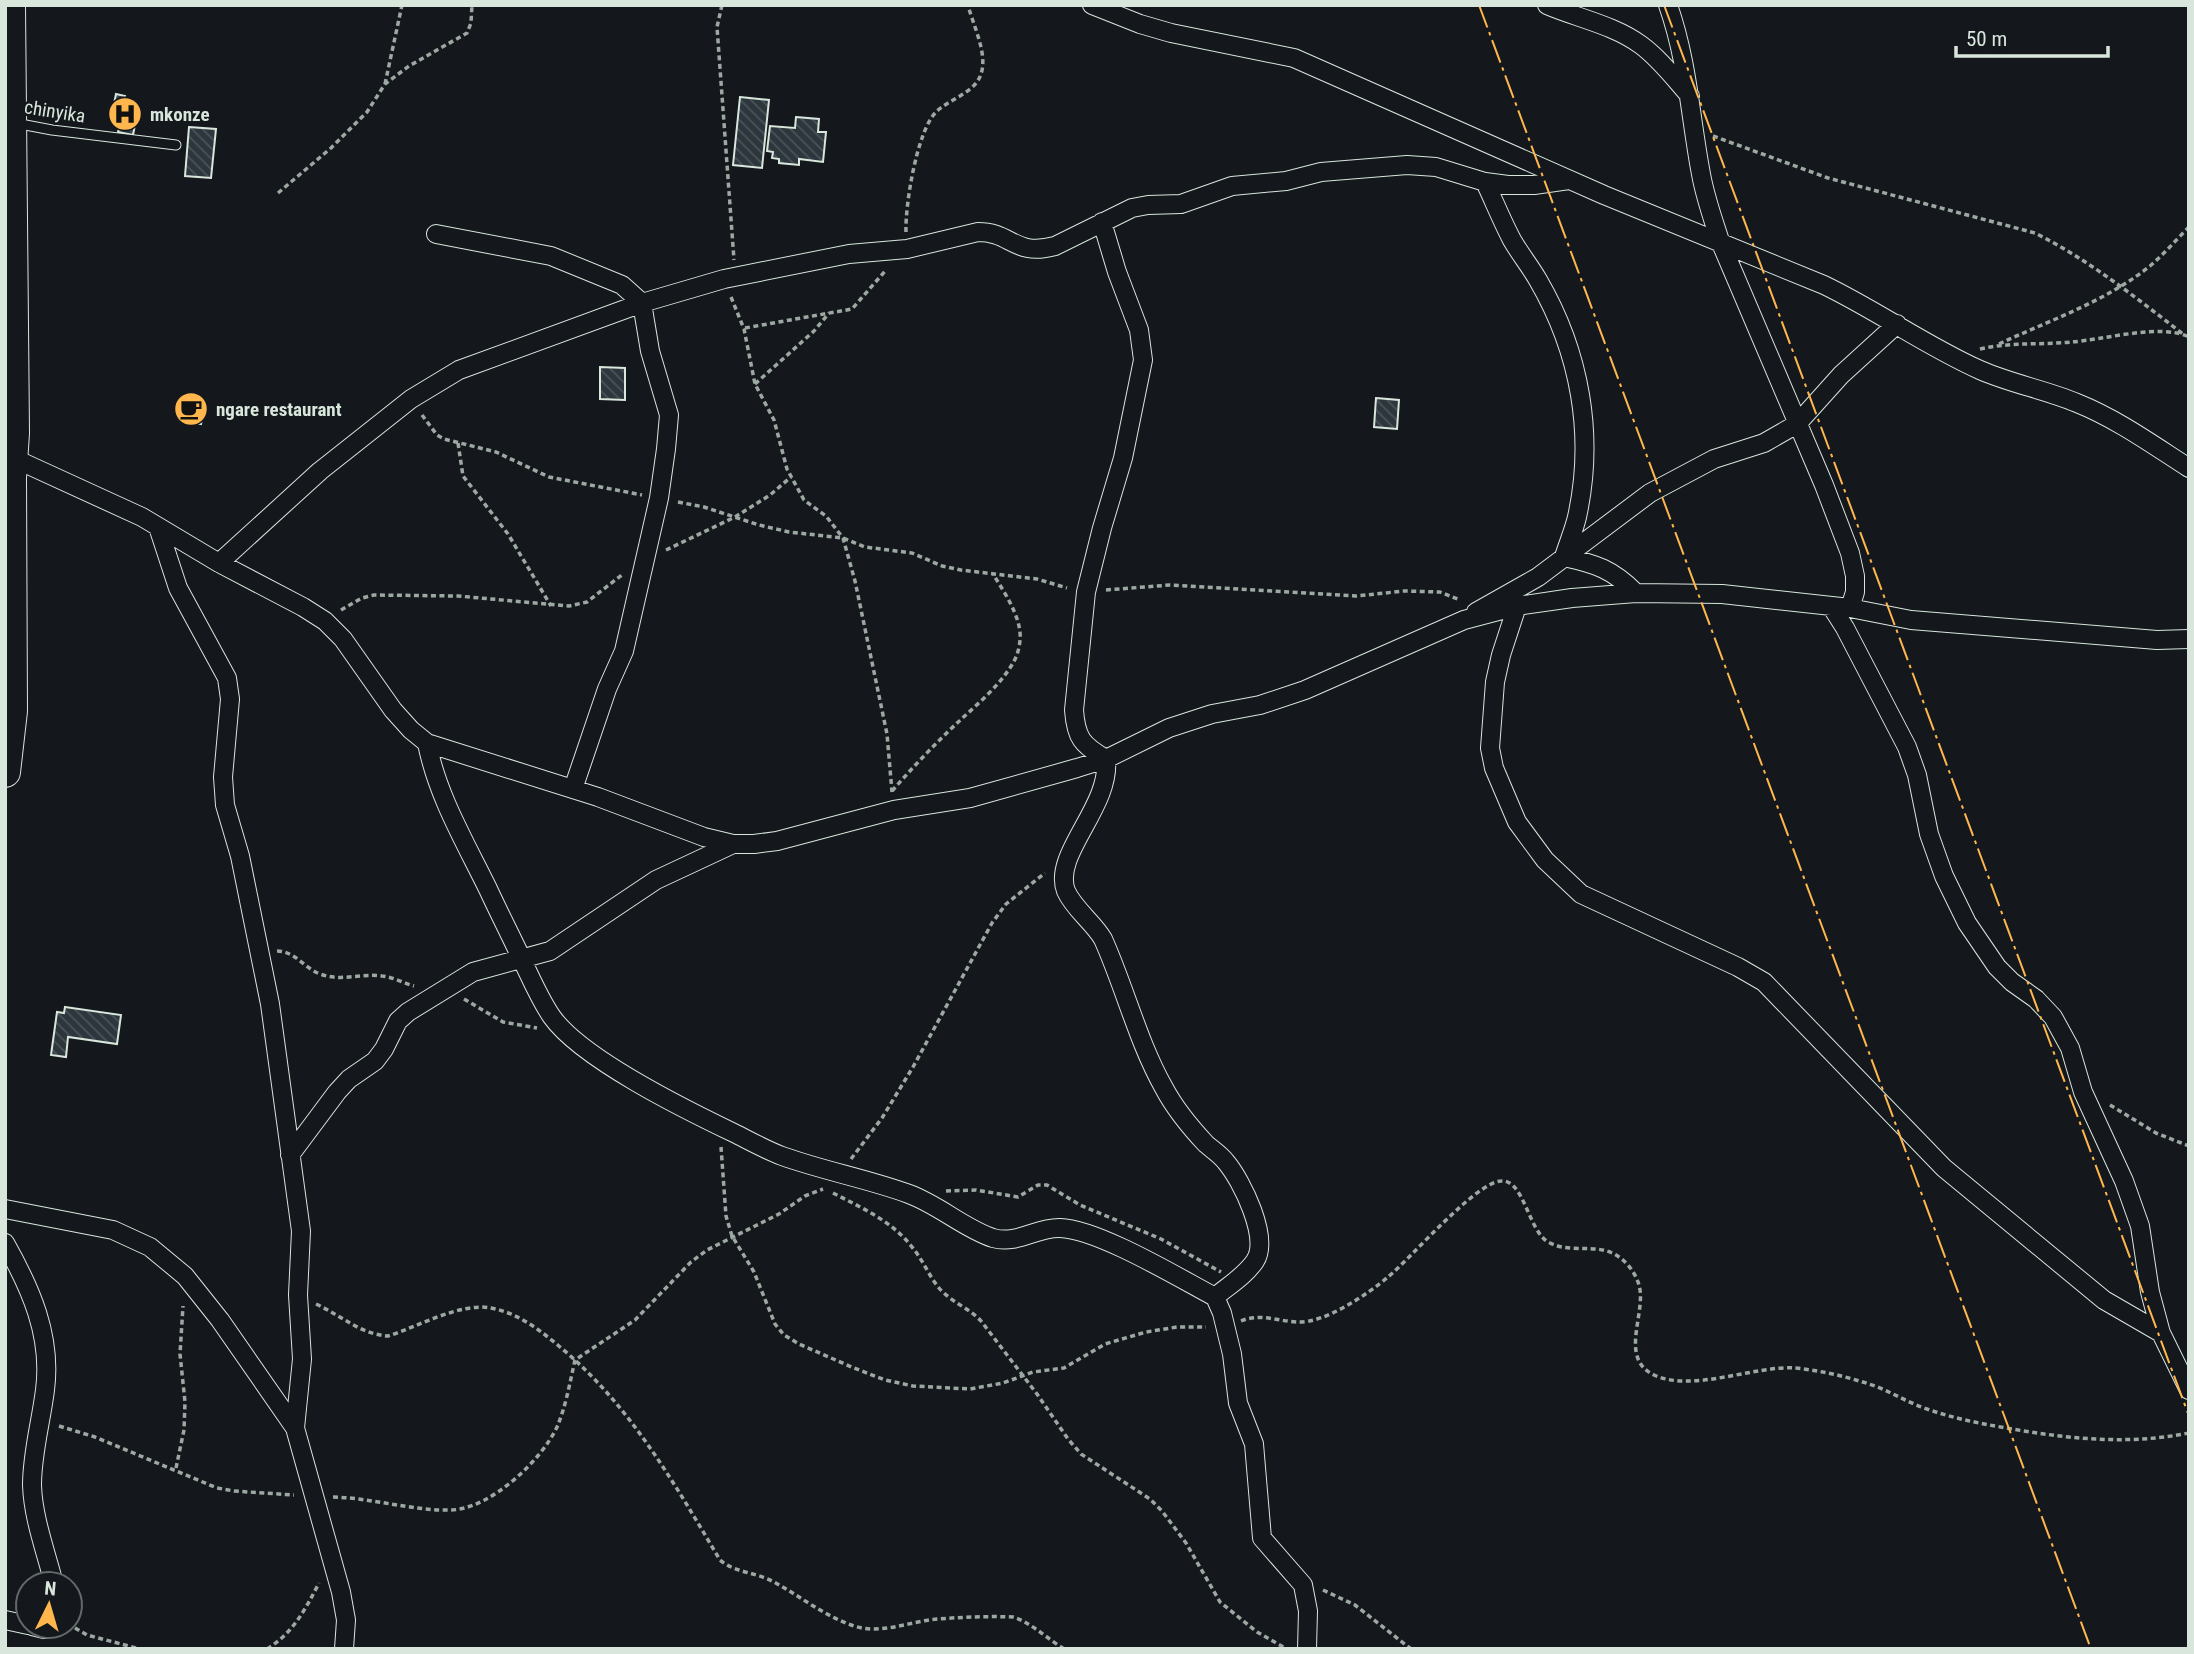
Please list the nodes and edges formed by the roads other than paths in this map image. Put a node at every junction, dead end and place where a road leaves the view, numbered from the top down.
1 (10, 5) edge
2 (1092, 5) edge
3 (1547, 5) edge
4 (1668, 5) edge
5 (1690, 96) junction
6 (11, 122) junction
7 (176, 145) dead end
8 (1569, 180) junction
9 (1485, 182) junction
10 (1102, 222) junction
11 (436, 234) dead end
12 (1720, 241) junction
13 (642, 303) junction
14 (1897, 324) junction
15 (1797, 424) junction
16 (9, 455) edge
17 (2189, 468) edge
18 (158, 527) junction
19 (1564, 557) junction
20 (219, 563) junction
21 (1636, 593) junction
22 (1517, 606) junction
23 (1840, 607) junction
24 (1464, 620) junction
25 (2189, 639) edge
26 (427, 743) junction
27 (1106, 759) junction
28 (5, 772) edge
29 (573, 789) junction
30 (733, 844) junction
31 (522, 960) junction
32 (290, 1155) junction
33 (5, 1209) edge
34 (5, 1243) edge
35 (1215, 1297) junction
36 (2161, 1333) junction
37 (2189, 1390) edge
38 (295, 1428) junction
39 (50, 1570) edge
40 (344, 1649) edge
41 (1307, 1649) edge

1 - 6 highway
2 - 8 street
3 - 5 street
4 - 5 street
5 - 12 street
6 - 7 lane, chinyika
6 - 16 highway
8 - 9 street
8 - 12 street
9 - 10 street
9 - 19 street
10 - 13 street
10 - 27 street
11 - 13 street
12 - 14 street
12 - 15 street
13 - 20 street
13 - 29 street
14 - 15 street
14 - 17 street
15 - 19 street
15 - 23 street
16 - 18 street
16 - 28 highway
18 - 20 street
18 - 32 street
19 - 21 street
19 - 24 street
20 - 26 street
21 - 22 street
21 - 23 street
22 - 24 street
22 - 36 street
23 - 25 street
23 - 36 street
24 - 27 street
26 - 29 street
26 - 31 street
27 - 30 street
27 - 35 street
29 - 30 street
30 - 31 street
31 - 32 street
31 - 35 street
32 - 38 street
33 - 38 street
34 - 39 street
35 - 41 street
36 - 37 street
38 - 40 street

